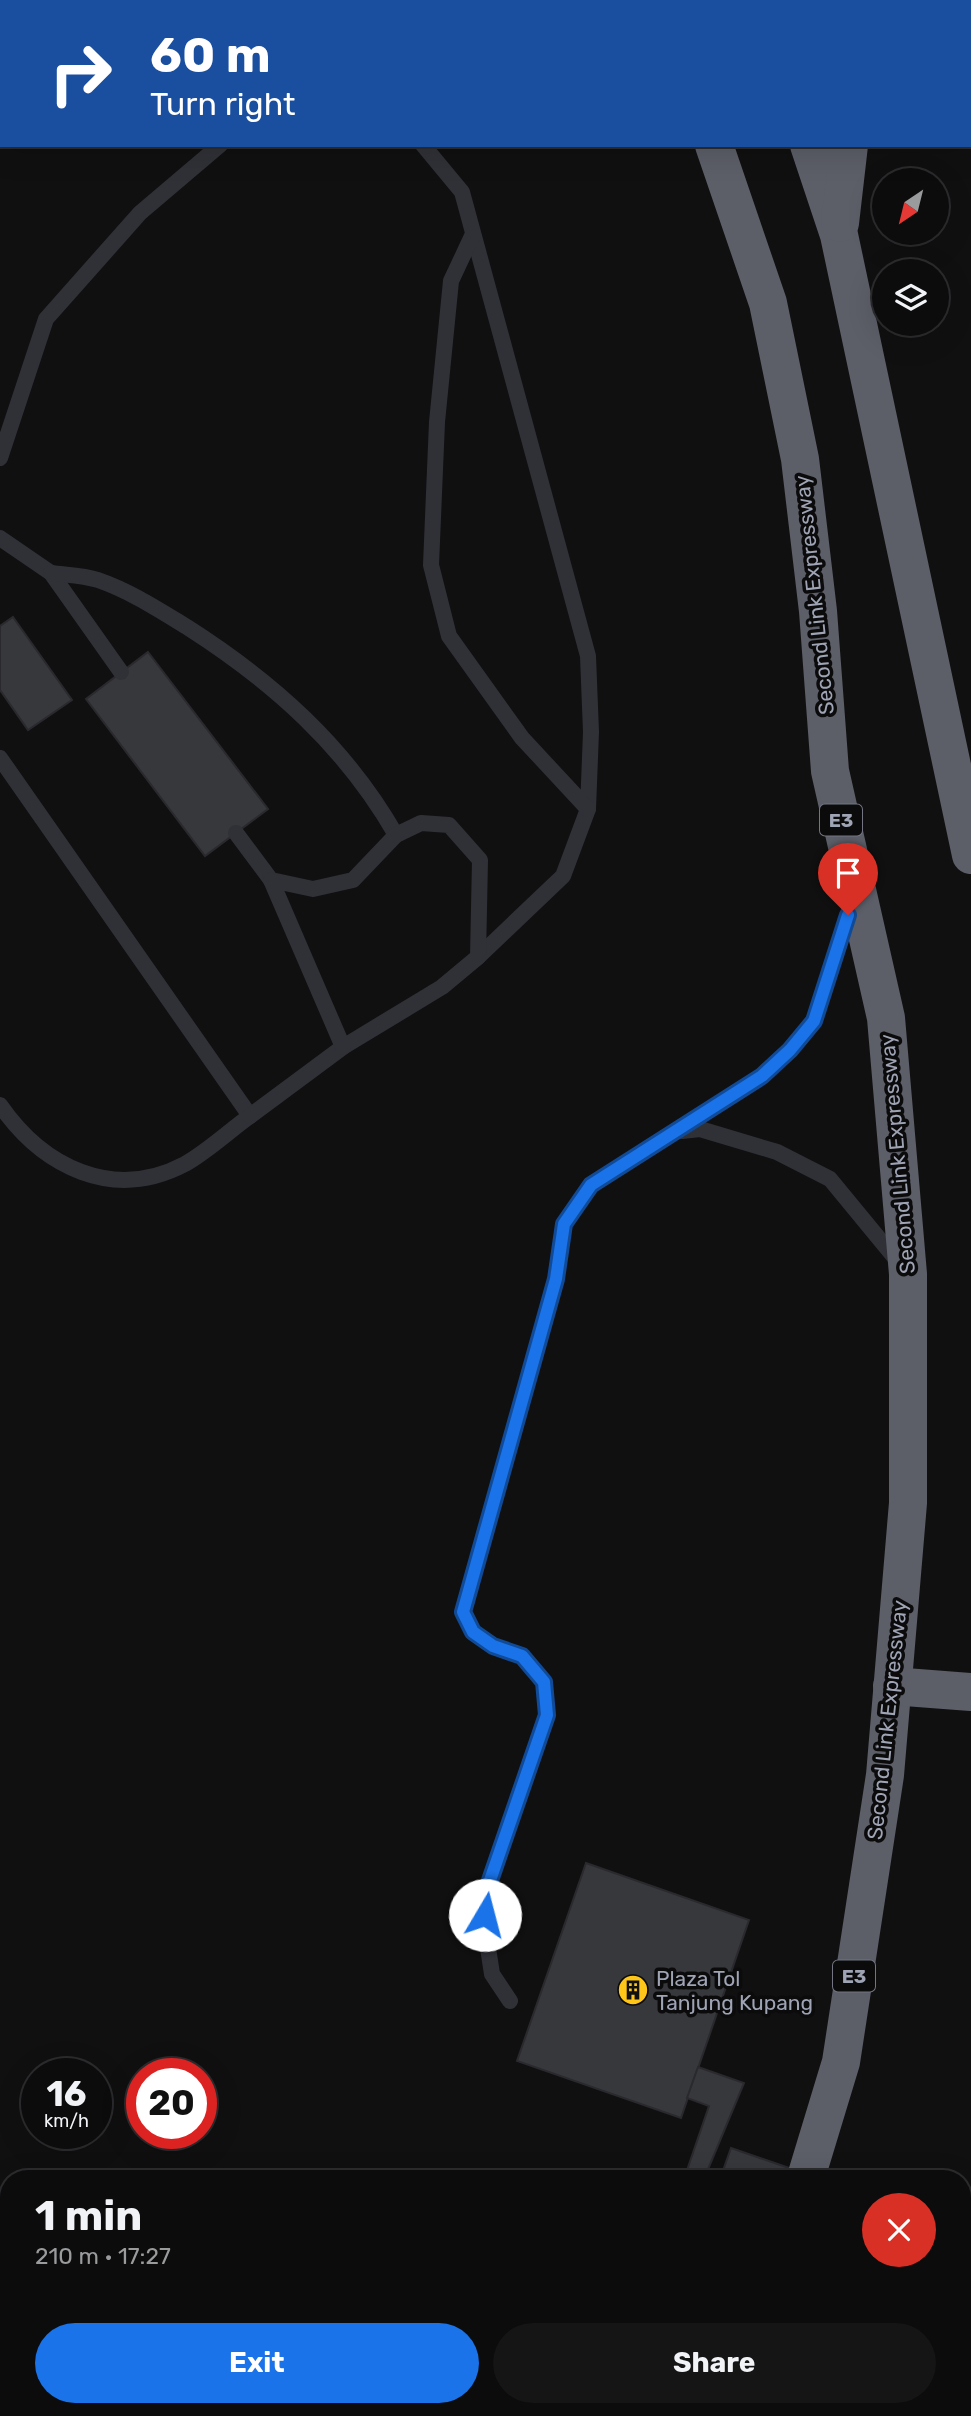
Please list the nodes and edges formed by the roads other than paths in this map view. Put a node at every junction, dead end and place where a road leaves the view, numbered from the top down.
1 (218, 147) edge
2 (425, 147) edge
3 (716, 147) edge
4 (810, 147) edge
5 (849, 147) edge
6 (473, 234) junction
7 (839, 235) junction
8 (0, 458) edge
9 (0, 538) edge
10 (51, 573) junction
11 (121, 672) dead end
12 (0, 758) edge
13 (587, 809) junction
14 (236, 833) dead end
15 (396, 835) junction
16 (971, 855) edge
17 (271, 880) junction
18 (857, 889) junction
19 (478, 957) junction
20 (344, 1047) junction
21 (0, 1105) edge
22 (250, 1116) junction
23 (680, 1131) junction
24 (908, 1274) junction
25 (892, 1686) junction
26 (971, 1692) edge
27 (510, 2001) dead end
28 (808, 2170) edge

1 - 8 lane
2 - 6 lane
3 - 18 highway, Second Link Expressway / E3
4 - 7 highway
5 - 7 highway
6 - 13 lane
6 - 13 lane
7 - 16 highway
9 - 10 lane
10 - 11 lane
10 - 15 lane
12 - 22 lane
13 - 19 lane
14 - 17 lane
15 - 17 lane
15 - 19 lane
17 - 20 lane
18 - 23 lane
18 - 24 highway, Second Link Expressway / E3
19 - 20 lane
20 - 22 lane
21 - 22 lane
23 - 24 lane
23 - 27 lane
24 - 25 highway, Second Link Expressway / E3
25 - 26 highway
25 - 28 highway, Second Link Expressway / E3

